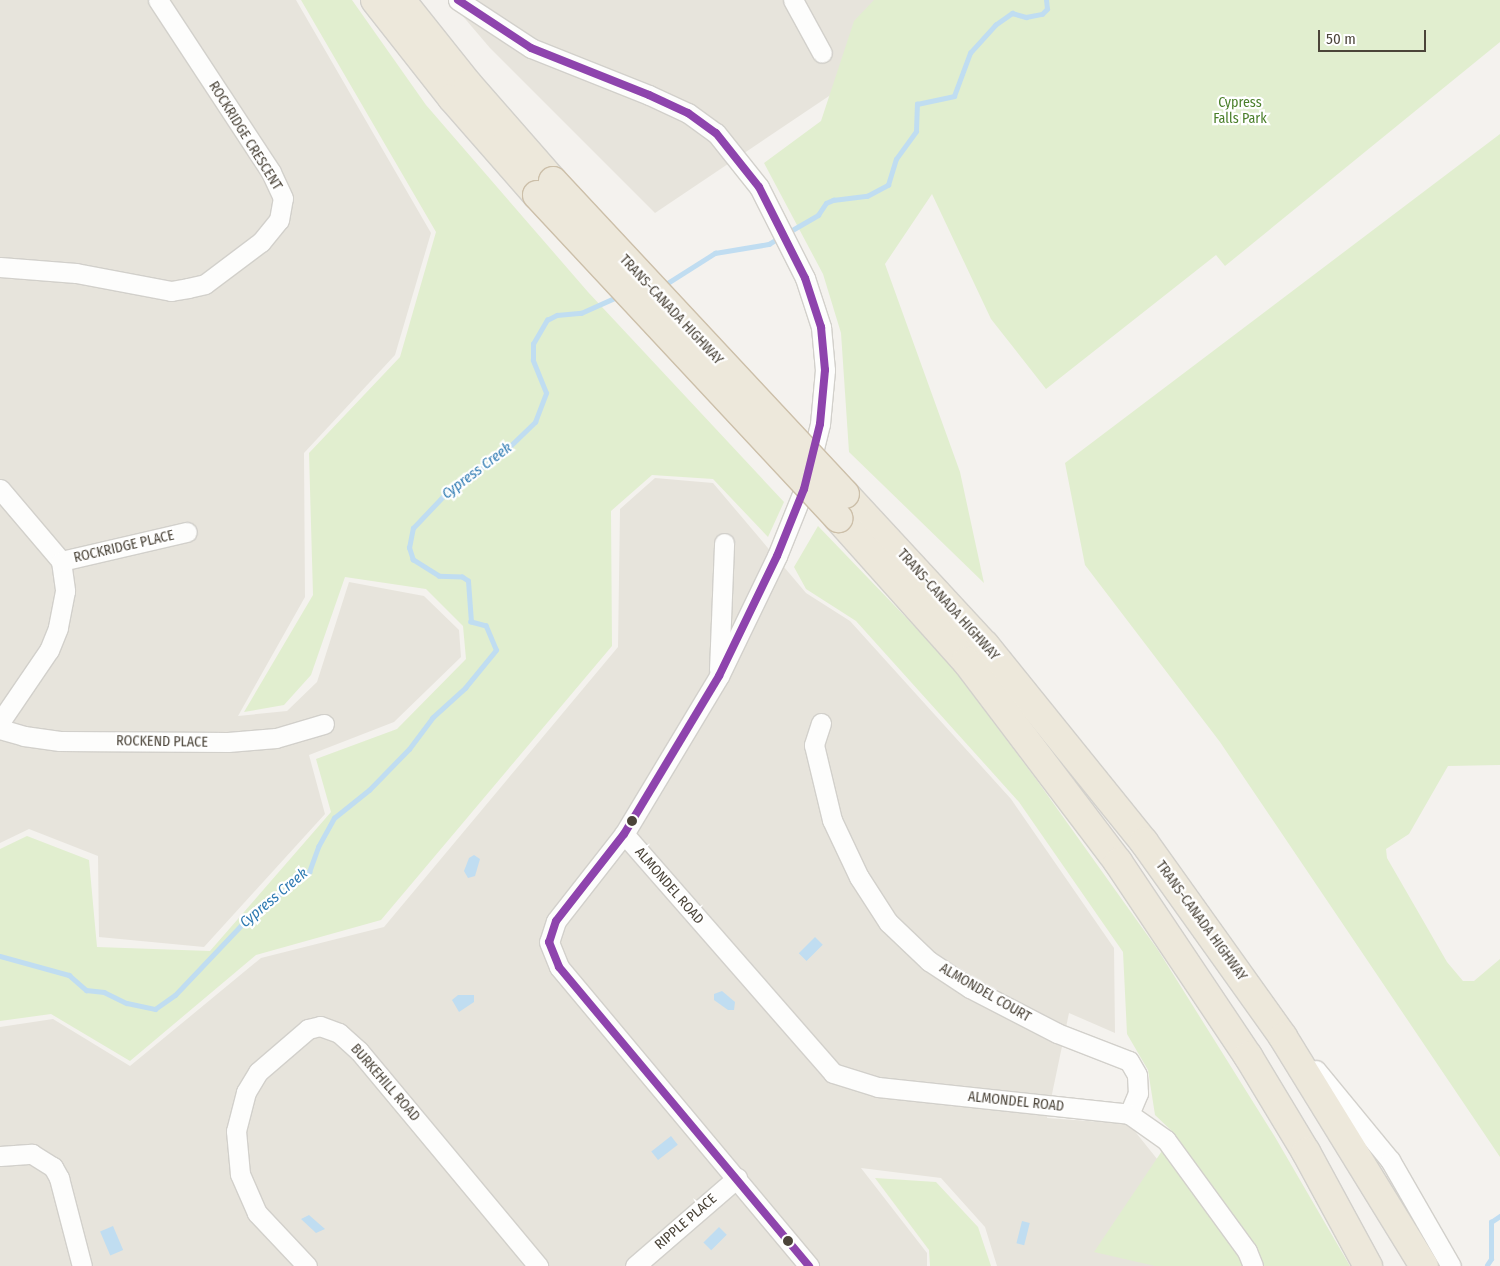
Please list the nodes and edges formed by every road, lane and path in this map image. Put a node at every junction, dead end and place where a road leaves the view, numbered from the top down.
1 (158, 0) edge
2 (375, 0) edge
3 (400, 0) edge
4 (458, 0) edge
5 (793, 0) edge
6 (822, 53) dead end
7 (545, 188) junction
8 (0, 267) edge
9 (0, 488) edge
10 (841, 506) junction
11 (187, 532) dead end
12 (724, 543) dead end
13 (61, 562) junction
14 (719, 676) junction
15 (0, 722) edge
16 (821, 723) dead end
17 (324, 724) dead end
18 (0, 729) edge
19 (624, 834) junction
20 (1252, 992) junction
21 (1129, 1114) junction
22 (0, 1156) edge
23 (737, 1178) junction
24 (82, 1266) edge
25 (307, 1266) edge
26 (538, 1266) edge
27 (635, 1266) edge
28 (809, 1266) edge
29 (1253, 1266) edge
30 (1368, 1266) edge
31 (1424, 1266) edge
32 (1451, 1266) edge

1 - 8 street, ROCKRIDGE CRESCENT
2 - 7 highway, TRANS-CANADA HIGHWAY
3 - 7 highway, TRANS-CANADA HIGHWAY
4 - 14 street
5 - 6 street
7 - 10 highway, TRANS-CANADA HIGHWAY, bridge
9 - 13 street
10 - 20 highway, TRANS-CANADA HIGHWAY
10 - 30 highway, TRANS-CANADA HIGHWAY
11 - 13 street, ROCKRIDGE PLACE
12 - 14 street
13 - 15 street
14 - 19 street
16 - 21 street, ALMONDEL COURT
17 - 18 street, ROCKEND PLACE
19 - 21 street, ALMONDEL ROAD
19 - 23 street
20 - 31 highway, TRANS-CANADA HIGHWAY
20 - 32 street
21 - 29 street, ALMONDEL ROAD
22 - 24 street
23 - 27 street, RIPPLE PLACE
23 - 28 street
25 - 26 street, BURKEHILL ROAD

